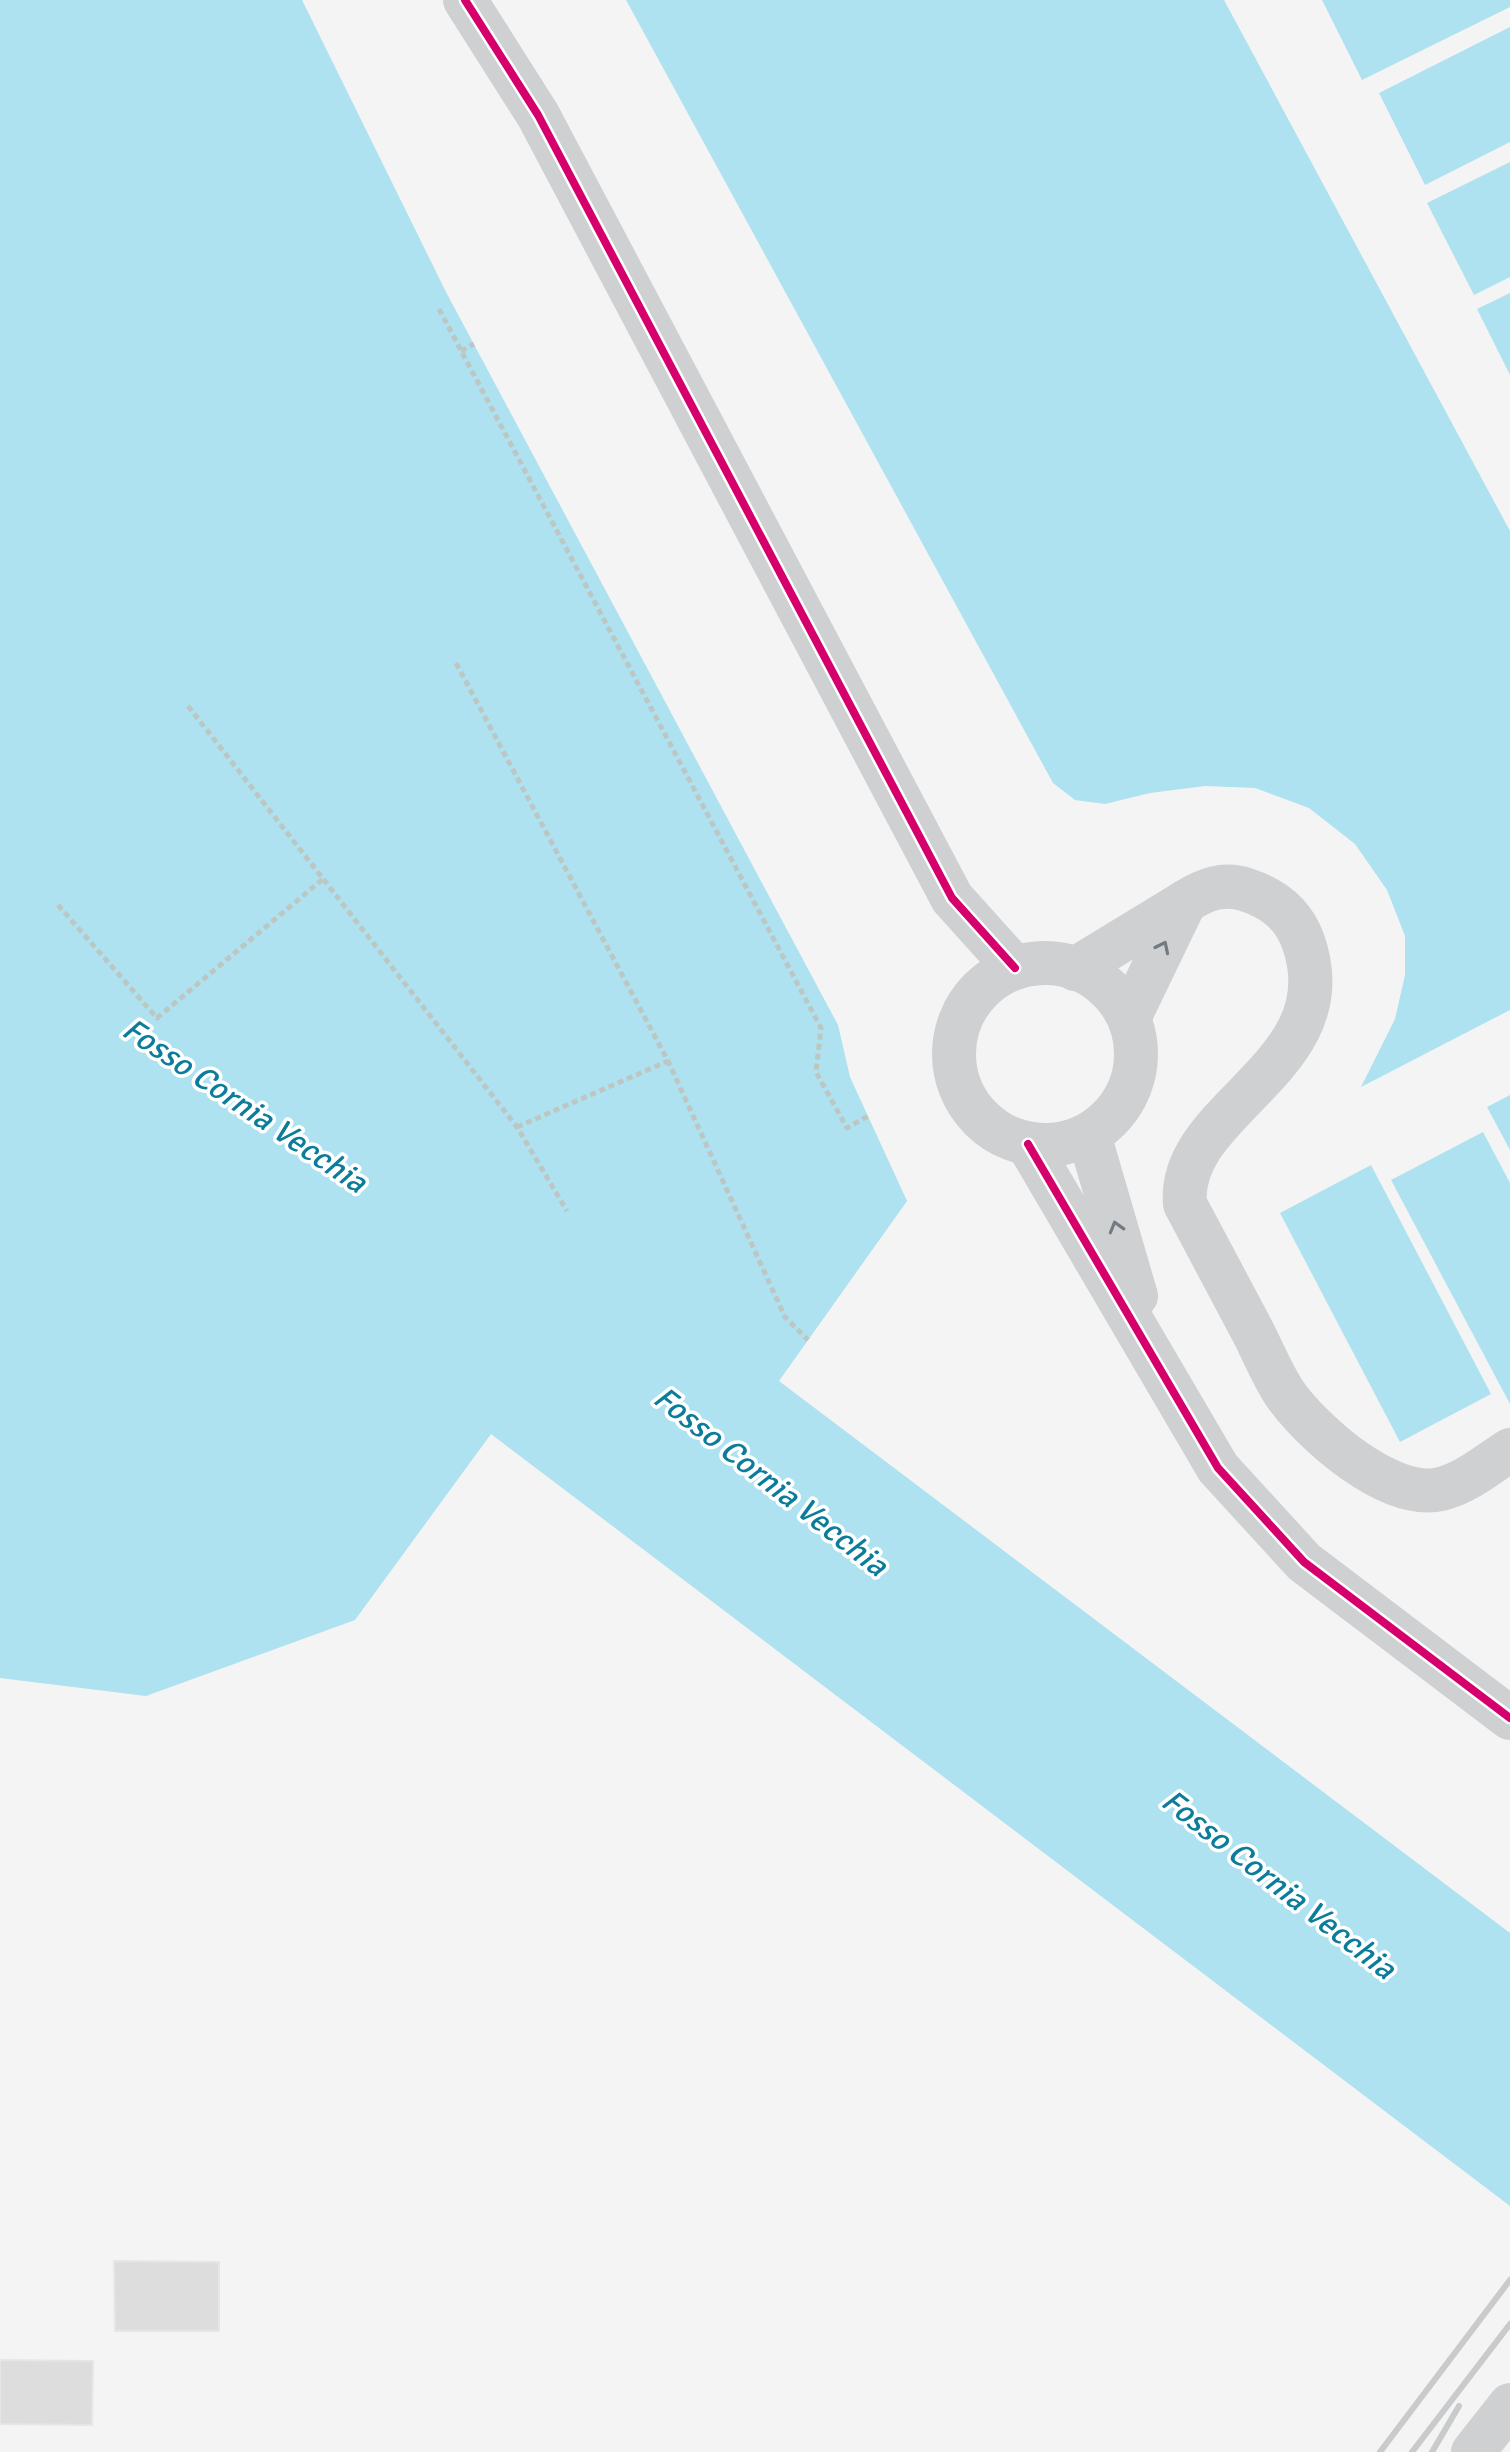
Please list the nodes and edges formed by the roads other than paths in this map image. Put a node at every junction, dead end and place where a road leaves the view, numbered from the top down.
1 (465, 0) edge
2 (952, 898) junction
3 (1185, 902) junction
4 (1015, 968) junction
5 (1075, 969) junction
6 (972, 1000) junction
7 (1129, 1018) junction
8 (1089, 1135) junction
9 (1028, 1144) junction
10 (1153, 1356) junction
11 (1510, 1450) edge
12 (1510, 1718) edge
13 (1510, 2405) edge
14 (1473, 2452) edge

1 - 2 street
2 - 4 street
2 - 6 street
3 - 5 street
7 -> 3 street
3 - 11 street
4 - 5 street
4 - 6 street
5 - 7 street
6 - 9 street
7 - 8 street
8 - 9 street
10 -> 8 street
9 - 10 street
10 - 12 street
13 - 14 street

